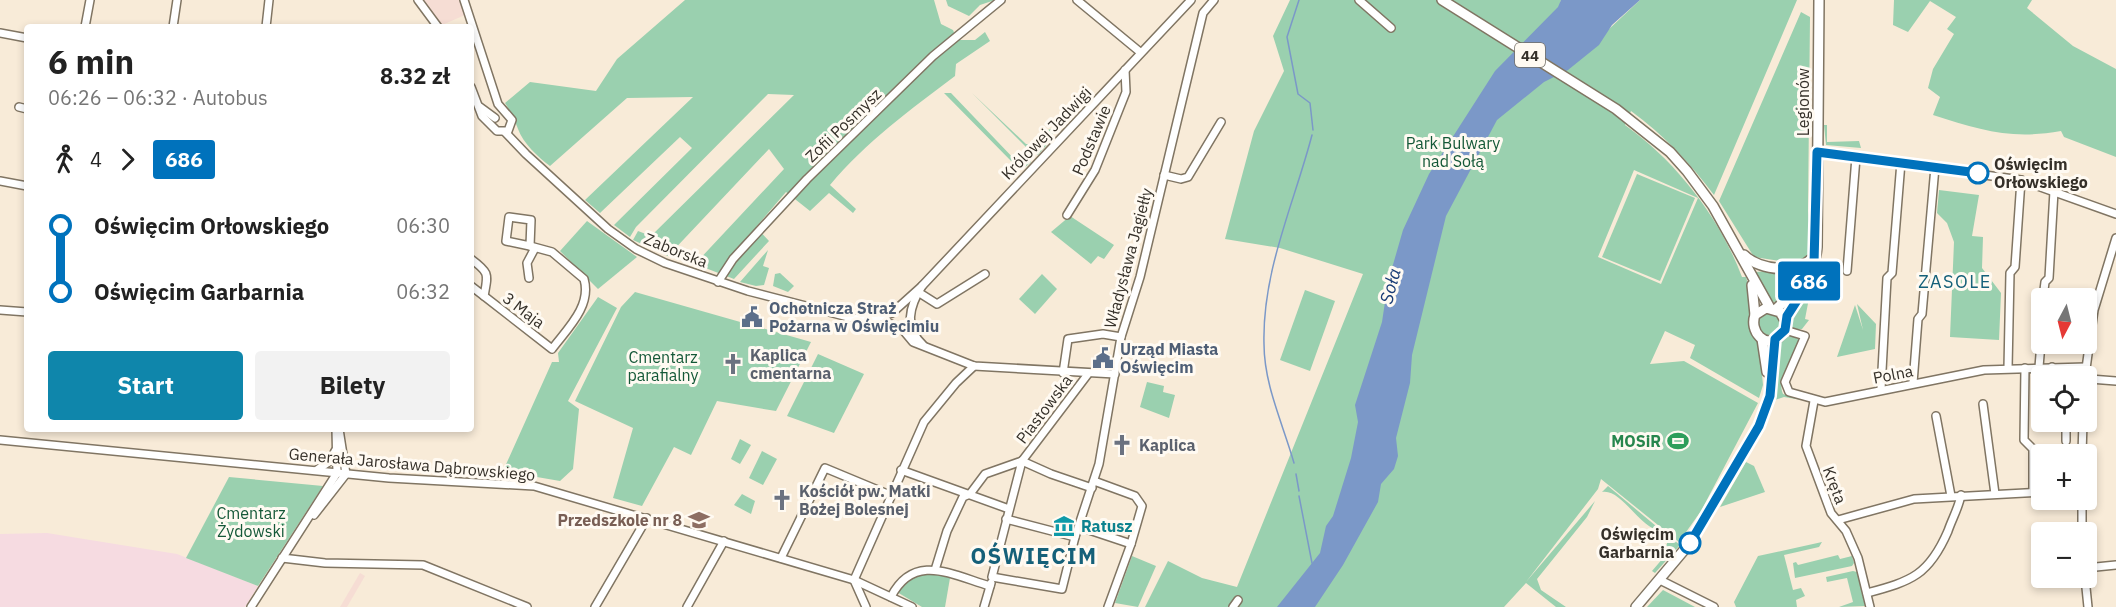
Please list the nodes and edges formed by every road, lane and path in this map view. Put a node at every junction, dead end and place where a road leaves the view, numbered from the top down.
1 (90, 0) edge
2 (177, 0) edge
3 (269, 0) edge
4 (418, 0) edge
5 (464, 0) edge
6 (1001, 0) edge
7 (1077, 0) edge
8 (1191, 0) edge
9 (1214, 0) edge
10 (1359, 0) edge
11 (1443, 0) edge
12 (1820, 0) edge
13 (86, 24) edge
14 (173, 24) edge
15 (266, 24) edge
16 (436, 24) edge
17 (472, 24) edge
18 (1391, 28) dead end
19 (474, 31) edge
20 (0, 33) edge
21 (24, 37) edge
22 (1140, 52) junction
23 (1125, 70) junction
24 (474, 94) edge
25 (867, 104) dead end
26 (19, 107) dead end
27 (24, 108) edge
28 (875, 112) junction
29 (497, 118) junction
30 (1221, 122) dead end
31 (508, 130) junction
32 (1817, 152) junction
33 (1856, 157) junction
34 (1901, 162) junction
35 (1935, 167) junction
36 (1164, 175) junction
37 (2021, 180) junction
38 (0, 181) edge
39 (24, 185) edge
40 (2055, 192) junction
41 (2116, 214) edge
42 (1067, 215) dead end
43 (2116, 238) edge
44 (532, 247) junction
45 (1738, 248) junction
46 (1816, 253) junction
47 (474, 261) edge
48 (1847, 271) dead end
49 (1749, 272) junction
50 (985, 274) dead end
51 (1811, 274) junction
52 (529, 278) dead end
53 (718, 282) junction
54 (474, 288) edge
55 (2044, 288) edge
56 (920, 289) junction
57 (484, 296) junction
58 (1773, 308) junction
59 (0, 310) edge
60 (24, 312) edge
61 (895, 312) junction
62 (909, 313) junction
63 (1755, 315) junction
64 (852, 318) junction
65 (891, 324) junction
66 (910, 324) junction
67 (1785, 326) junction
68 (903, 330) junction
69 (1121, 337) junction
70 (1762, 339) junction
71 (1775, 339) junction
72 (923, 345) junction
73 (974, 366) junction
74 (2086, 366) edge
75 (2008, 368) junction
76 (2025, 368) junction
77 (2031, 368) edge
78 (1064, 373) junction
79 (1088, 374) junction
80 (1115, 374) junction
81 (2097, 379) edge
82 (2116, 381) edge
83 (1913, 383) junction
84 (1881, 389) junction
85 (1814, 401) junction
86 (1768, 402) junction
87 (1983, 404) dead end
88 (1936, 417) dead end
89 (337, 432) edge
90 (338, 432) edge
91 (2066, 432) edge
92 (0, 440) edge
93 (2066, 441) dead end
94 (2031, 447) edge
95 (336, 450) junction
96 (1022, 461) junction
97 (317, 470) junction
98 (901, 470) junction
99 (337, 472) junction
100 (346, 474) junction
101 (1093, 484) junction
102 (2031, 492) edge
103 (970, 494) junction
104 (1995, 494) junction
105 (890, 495) junction
106 (1961, 495) junction
107 (1951, 496) junction
108 (1009, 509) junction
109 (647, 518) junction
110 (1006, 519) junction
111 (1838, 520) junction
112 (1080, 527) junction
113 (300, 531) junction
114 (1075, 537) junction
115 (724, 541) junction
116 (1131, 544) junction
117 (282, 558) junction
118 (781, 558) junction
119 (2116, 565) edge
120 (2097, 567) edge
121 (935, 570) junction
122 (992, 577) junction
123 (854, 580) junction
124 (1660, 580) junction
125 (990, 586) junction
126 (2086, 588) edge
127 (1867, 593) junction
128 (891, 597) junction
129 (1238, 600) dead end
130 (863, 606) edge
131 (251, 607) edge
132 (527, 607) edge
133 (595, 607) edge
134 (687, 607) edge
135 (912, 607) edge
136 (984, 607) edge
137 (1108, 607) edge
138 (1233, 607) edge
139 (1636, 607) edge
140 (1714, 607) edge
141 (1870, 607) edge
142 (2088, 607) edge

1 - 13 street
2 - 14 street
3 - 15 street
4 - 16 street
5 - 17 street
6 - 28 street, Zofii Posmysz
7 - 22 street
8 - 22 street, Królowej Jadwigi
9 - 36 street, Władysława Jagiełły
10 - 18 street
11 - 45 main road, 44
12 - 32 main road, Legionów
19 - 29 street
20 - 21 street
22 - 23 street, Królowej Jadwigi
23 - 42 street, Podstawie
23 - 56 street, Królowej Jadwigi
24 - 29 street
25 - 28 street
26 - 27 street
28 - 53 street, Zofii Posmysz
29 - 31 street
29 - 31 street
30 - 36 street
31 - 53 street, Zaborska
32 - 33 street
32 - 46 main road, Legionów
33 - 34 street
33 - 48 street
34 - 35 street
34 - 84 street
35 - 37 street
35 - 83 street
36 - 69 street, Władysława Jagiełły
37 - 40 street
37 - 75 street
38 - 39 street
40 - 41 street
40 - 55 street
43 - 74 street
44 - 44 street, 3 Maja
44 - 52 street, 3 Maja
44 - 57 street, 3 Maja
45 - 46 main road
45 - 49 main road, 44
46 - 51 main road, Legionów
47 - 57 street, 3 Maja
49 - 58 main road, 44
49 - 63 main road, 44
50 - 56 street
51 - 58 main road, Legionów
51 - 67 main road, Legionów
53 - 64 street, Zaborska
54 - 57 street, 3 Maja
56 - 61 street, Królowej Jadwigi
56 - 62 street, Królowej Jadwigi
58 - 63 main road
58 - 67 main road, 44
59 - 60 street
61 - 62 street
61 - 64 street, Zaborska
61 - 65 street
62 - 66 street
63 - 70 main road, 44
64 - 65 street, Zaborska
65 - 68 street
66 - 68 street
66 - 72 street
67 - 71 main road
67 - 85 street, Polna
68 - 72 street
69 - 78 street
69 - 80 street, Władysława Jagiełły
70 - 71 main road
70 - 86 main road, 44
71 - 86 main road, 44
72 - 73 street
73 - 78 street
73 - 98 street
75 - 76 street, Polna
75 - 83 street, Polna
76 - 77 street, Polna
76 - 94 street
78 - 79 street
79 - 80 street
79 - 96 street, Piastowska
80 - 101 street, Władysława Jagiełły
81 - 82 street
83 - 84 street, Polna
84 - 85 street, Polna
85 - 111 street, Kręta
86 - 124 main road, 44
87 - 104 street
88 - 107 street
89 - 95 street
90 - 100 street
91 - 93 street
92 - 97 street, Generała Jarosława Dąbrowskiego
95 - 97 street
95 - 99 street
96 - 101 street
96 - 103 street
96 - 108 street
97 - 99 street, Generała Jarosława Dąbrowskiego
98 - 103 street
98 - 105 street
99 - 100 street, Generała Jarosława Dąbrowskiego
99 - 113 street
100 - 109 street, Generała Jarosława Dąbrowskiego
100 - 113 street
101 - 112 street, Władysława Jagiełły
101 - 116 street
102 - 104 street
103 - 108 street
103 - 121 street
104 - 106 street
105 - 118 street
105 - 123 street
106 - 107 street
106 - 127 street
107 - 111 street
108 - 110 street
109 - 115 street, Generała Jarosława Dąbrowskiego
109 - 133 street
110 - 114 street
110 - 122 street
111 - 127 street, Kręta
112 - 114 street, Władysława Jagiełły
112 - 116 street
113 - 117 street
114 - 122 street, Władysława Jagiełły
115 - 118 street, Generała Jarosława Dąbrowskiego
115 - 134 street
116 - 137 street
117 - 131 street
117 - 132 street
118 - 123 street, Generała Jarosława Dąbrowskiego
119 - 120 street
121 - 125 street
121 - 128 street
122 - 125 street
123 - 128 street, Generała Jarosława Dąbrowskiego
123 - 130 street
124 - 139 main road, 44
124 - 140 street
125 - 136 street
126 - 142 street
127 - 141 street, Kręta
128 - 135 street, Generała Jarosława Dąbrowskiego
129 - 138 street

